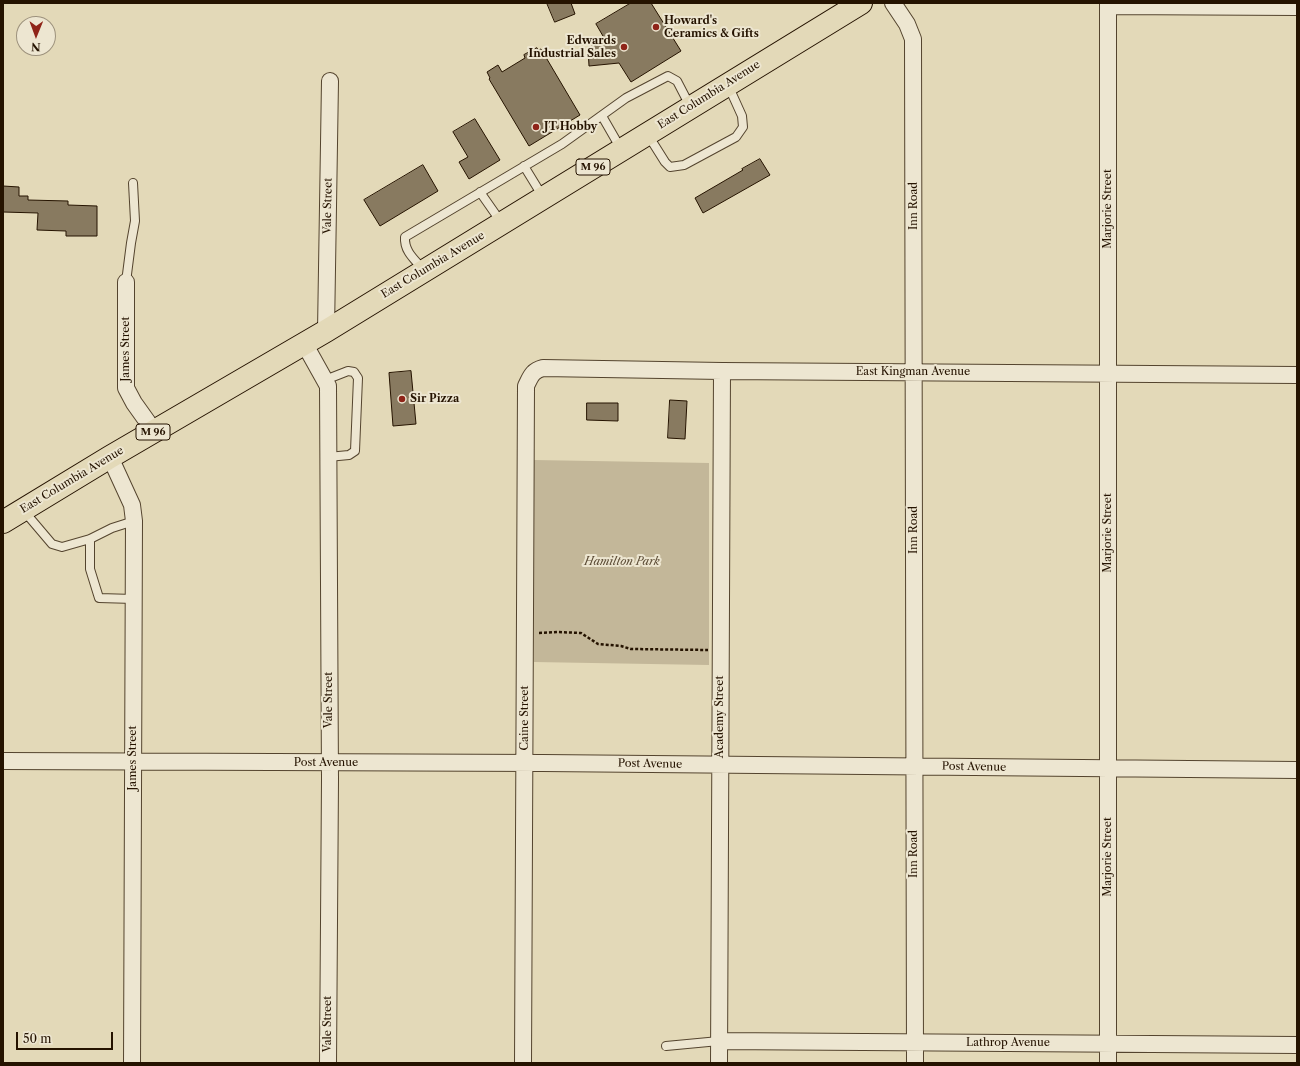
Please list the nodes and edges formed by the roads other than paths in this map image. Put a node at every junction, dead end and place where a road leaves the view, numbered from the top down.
1 (860, 3) edge
2 (893, 3) edge
3 (1108, 4) edge
4 (1221, 5) edge
5 (1297, 7) edge
6 (330, 81) dead end
7 (727, 84) junction
8 (691, 107) junction
9 (602, 116) junction
10 (647, 134) junction
11 (621, 150) junction
12 (524, 166) junction
13 (133, 183) dead end
14 (480, 192) junction
15 (543, 197) junction
16 (502, 223) junction
17 (424, 270) junction
18 (126, 282) joint
19 (326, 331) junction
20 (304, 343) junction
21 (722, 371) junction
22 (914, 371) junction
23 (532, 374) joint
24 (1107, 374) junction
25 (1297, 375) edge
26 (325, 380) junction
27 (154, 431) junction
28 (110, 457) junction
29 (328, 457) junction
30 (23, 510) junction
31 (134, 521) junction
32 (3, 522) edge
33 (90, 540) junction
34 (134, 599) junction
35 (3, 760) edge
36 (133, 761) junction
37 (330, 763) junction
38 (524, 763) junction
39 (720, 765) junction
40 (914, 767) junction
41 (1108, 769) junction
42 (1297, 770) edge
43 (719, 1041) junction
44 (915, 1042) junction
45 (1108, 1044) junction
46 (1297, 1045) edge
47 (666, 1046) dead end
48 (132, 1063) edge
49 (328, 1063) edge
50 (523, 1063) edge
51 (719, 1063) edge
52 (915, 1063) edge
53 (1108, 1063) edge

1 - 7 main road, East Columbia Avenue / M 96
2 - 22 street, Inn Road
3 - 4 street
3 - 24 street, Marjorie Street
4 - 5 street
6 - 19 street, Vale Street
7 - 8 main road, East Columbia Avenue / M 96
7 - 10 lane
8 - 9 lane
8 - 10 main road, East Columbia Avenue / M 96
9 - 11 lane
9 - 12 lane
10 - 11 main road, East Columbia Avenue / M 96
11 - 15 main road, East Columbia Avenue / M 96
12 - 14 lane
12 - 15 lane
13 - 18 lane
14 - 16 lane
14 - 17 lane
15 - 16 main road, East Columbia Avenue / M 96
16 - 17 main road, East Columbia Avenue / M 96
17 - 19 main road, East Columbia Avenue / M 96
18 - 27 street, James Street
19 - 20 main road, East Columbia Avenue / M 96
20 - 26 street, Vale Street
20 - 27 main road, East Columbia Avenue / M 96
21 - 22 street, East Kingman Avenue
21 - 23 street, East Kingman Avenue
21 - 39 street, Academy Street
22 - 24 street, East Kingman Avenue
22 - 40 street, Inn Road
23 - 38 street, Caine Street
24 - 25 street, East Kingman Avenue
24 - 41 street, Marjorie Street
26 - 29 street, Vale Street
26 - 29 lane
27 - 28 main road, East Columbia Avenue / M 96
28 - 30 main road, East Columbia Avenue / M 96
28 - 31 street, James Street
29 - 37 street, Vale Street
30 - 32 main road, East Columbia Avenue / M 96
30 - 33 lane
31 - 33 lane
31 - 34 street, James Street
33 - 34 lane
34 - 36 street, James Street
35 - 36 street, Post Avenue
36 - 37 street, Post Avenue
36 - 48 street, James Street
37 - 38 street, Post Avenue
37 - 49 street, Vale Street
38 - 39 street, Post Avenue
38 - 50 street, Caine Street
39 - 40 street, Post Avenue
39 - 43 street, Academy Street
40 - 41 street, Post Avenue
40 - 44 street, Inn Road
41 - 42 street, Post Avenue
41 - 45 street, Marjorie Street
43 - 44 street, Lathrop Avenue
43 - 47 lane
43 - 51 street, Academy Street
44 - 45 street, Lathrop Avenue
44 - 52 street, Inn Road
45 - 46 street, Lathrop Avenue
45 - 53 street, Marjorie Street

